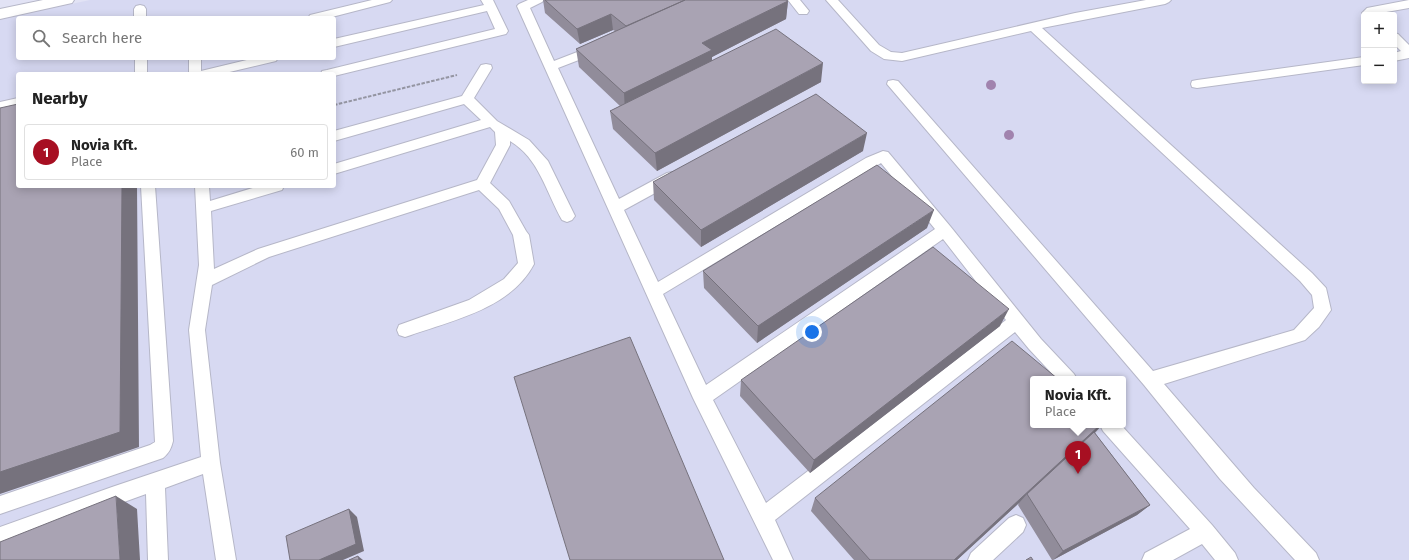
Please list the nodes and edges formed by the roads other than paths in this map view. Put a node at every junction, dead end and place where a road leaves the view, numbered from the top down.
1 (66, 0) edge
2 (386, 0) edge
3 (538, 0) edge
4 (794, 0) edge
5 (832, 0) edge
6 (1165, 0) edge
7 (1406, 0) edge
8 (489, 3) edge
9 (1409, 3) edge
10 (803, 11) dead end
11 (1369, 12) edge
12 (0, 14) edge
13 (322, 16) edge
14 (1034, 27) junction
15 (1397, 40) edge
16 (336, 42) edge
17 (608, 43) edge
18 (1397, 56) edge
19 (141, 60) edge
20 (195, 60) edge
21 (264, 60) edge
22 (1361, 61) edge
23 (486, 68) road end
24 (550, 68) junction
25 (141, 72) edge
26 (196, 72) edge
27 (212, 72) edge
28 (335, 72) edge
29 (893, 84) dead end
30 (1196, 84) dead end
31 (467, 99) junction
32 (16, 102) edge
33 (0, 106) edge
34 (496, 126) junction
35 (336, 135) edge
36 (336, 168) edge
37 (683, 170) edge
38 (482, 184) junction
39 (148, 188) edge
40 (202, 188) edge
41 (270, 188) edge
42 (204, 208) junction
43 (615, 208) junction
44 (566, 216) dead end
45 (946, 230) junction
46 (205, 281) junction
47 (654, 292) junction
48 (1017, 321) junction
49 (405, 330) dead end
50 (1065, 376) edge
51 (1150, 380) junction
52 (702, 398) junction
53 (1112, 428) edge
54 (211, 463) junction
55 (155, 482) junction
56 (0, 505) edge
57 (763, 517) junction
58 (1016, 525) edge
59 (1206, 532) junction
60 (0, 537) edge
61 (158, 560) edge
62 (226, 560) edge
63 (783, 560) edge
64 (978, 560) edge
65 (1152, 560) edge
66 (1228, 560) edge
67 (1309, 560) edge

1 - 12 street
2 - 13 lane
3 - 24 lane
4 - 10 lane
5 - 14 lane
6 - 14 lane
7 - 9 lane
8 - 16 lane
8 - 28 lane
9 - 11 lane
14 - 51 lane
15 - 18 lane
17 - 24 lane
19 - 25 lane
20 - 26 lane
21 - 27 lane
22 - 30 lane
23 - 31 lane
24 - 43 lane
29 - 51 lane
31 - 34 lane
31 - 35 lane
32 - 33 lane
34 - 36 lane
34 - 38 lane
34 - 44 lane
37 - 43 lane
38 - 46 lane
38 - 49 lane
39 - 56 lane
40 - 42 lane
41 - 42 lane
42 - 46 lane
43 - 47 lane
45 - 47 lane
45 - 48 lane
45 - 52 lane
46 - 54 lane
47 - 52 lane
48 - 50 lane
48 - 57 lane
51 - 67 lane
52 - 57 lane
53 - 59 lane
54 - 55 lane
54 - 62 lane
55 - 60 lane
55 - 61 lane
57 - 63 lane
58 - 64 lane
59 - 65 lane
59 - 66 lane

